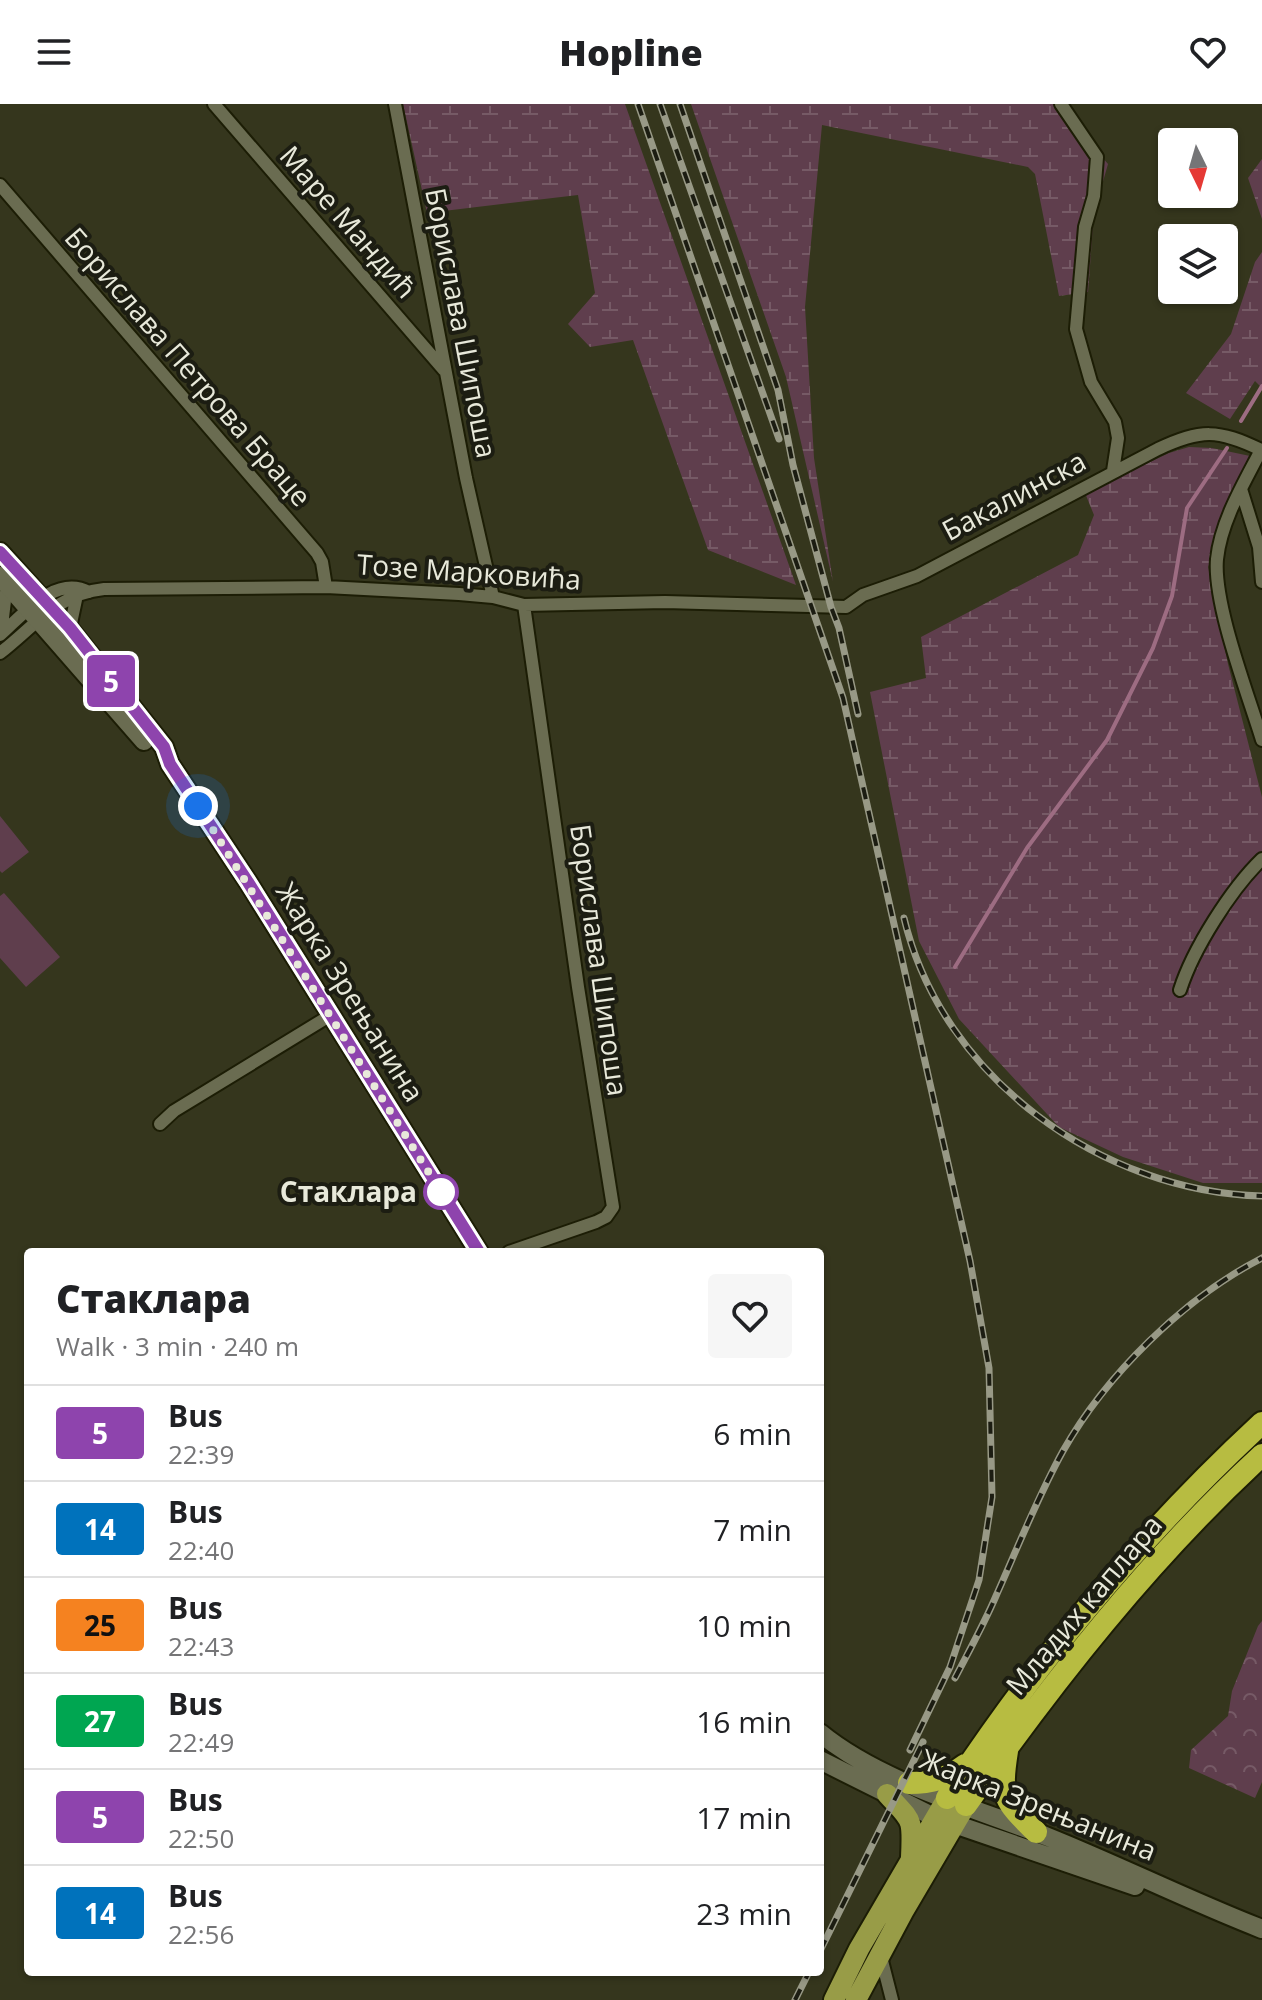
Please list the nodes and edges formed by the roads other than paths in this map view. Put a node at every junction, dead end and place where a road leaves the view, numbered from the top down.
1 (214, 104) edge
2 (395, 104) edge
3 (1061, 104) edge
4 (0, 185) edge
5 (446, 372) junction
6 (1113, 471) junction
7 (1241, 489) junction
8 (0, 552) edge
9 (3, 580) edge
10 (1262, 582) edge
11 (326, 587) junction
12 (83, 593) junction
13 (493, 597) junction
14 (524, 605) junction
15 (846, 607) joint
16 (41, 609) junction
17 (70, 628) junction
18 (1, 635) edge
19 (0, 653) edge
20 (1262, 740) edge
21 (170, 764) junction
22 (1262, 859) edge
23 (1180, 990) dead end
24 (331, 1015) junction
25 (160, 1124) dead end
26 (477, 1248) edge
27 (521, 1248) edge
28 (1262, 1423) edge
29 (1262, 1455) edge
30 (824, 1736) edge
31 (1008, 1745) junction
32 (972, 1759) junction
33 (824, 1762) edge
34 (909, 1783) junction
35 (887, 1794) junction
36 (956, 1801) junction
37 (944, 1821) junction
38 (1036, 1832) junction
39 (911, 1859) junction
40 (1240, 1921) junction
41 (1262, 1929) edge
42 (880, 1953) junction
43 (834, 2000) edge
44 (856, 2000) edge
45 (892, 2000) edge

1 - 5 street, Маре Мандић
2 - 5 street, Борислава Шипоша
3 - 6 street, Бакалинска
4 - 11 street, Борислава Петрова Браце
5 - 13 street, Борислава Шипоша
6 - 7 street
6 - 15 street, Бакалинска
7 - 10 street
7 - 20 street
8 - 16 street
9 - 16 street
9 - 18 street
11 - 12 street, Тозе Марковића
11 - 13 street, Тозе Марковића
12 - 16 street, Тозе Марковића
12 - 17 street
13 - 14 street, Тозе Марковића
14 - 15 street, Тозе Марковића
14 - 27 street, Борислава Шипоша
16 - 17 street, Жарка Зрењанина
16 - 18 street
16 - 19 street
16 - 21 street, Жарка Зрењанина
17 - 21 street, Жарка Зрењанина
21 - 24 street, Жарка Зрењанина
22 - 23 street
24 - 25 street
24 - 26 street, Жарка Зрењанина
28 - 32 highway, Младих каплара
29 - 31 highway, Младих каплара
30 - 34 street, Жарка Зрењанина
31 - 36 highway, Младих каплара
31 - 38 highway
32 - 34 highway
32 - 36 highway, Младих каплара
33 - 35 street, Жарка Зрењанина
34 - 36 street, Жарка Зрењанина
35 - 37 street, Жарка Зрењанина
35 - 39 main road
36 - 37 main road
36 - 38 street, Жарка Зрењанина
37 - 39 main road
37 - 40 street, Жарка Зрењанина
37 - 42 main road
38 - 40 street, Жарка Зрењанина
39 - 43 main road
40 - 41 street, Жарка Зрењанина
42 - 44 main road
42 - 45 street

